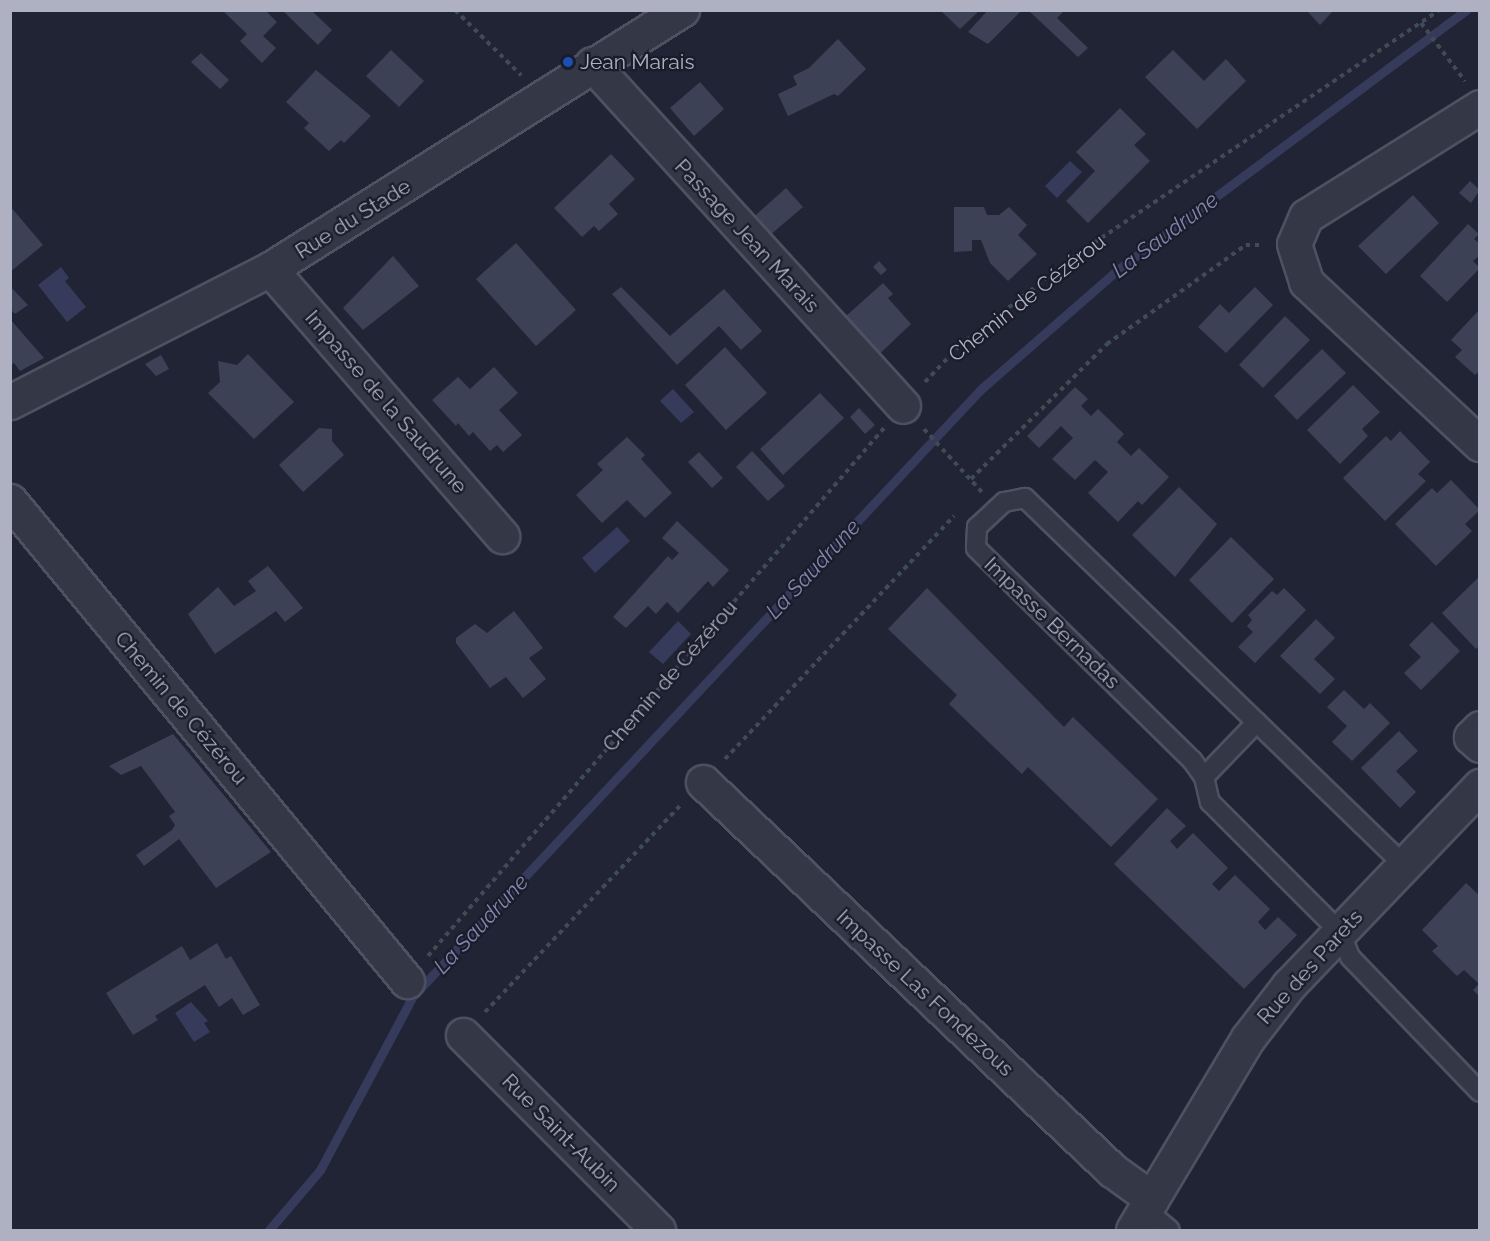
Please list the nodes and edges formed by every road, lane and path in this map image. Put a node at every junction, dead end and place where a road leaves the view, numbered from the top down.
1 (682, 10) edge
2 (1438, 10) edge
3 (1421, 23) junction
4 (592, 64) junction
5 (1476, 99) edge
6 (1294, 244) junction
7 (270, 270) junction
8 (10, 402) edge
9 (914, 417) junction
10 (1479, 444) edge
11 (971, 479) junction
12 (10, 501) edge
13 (996, 509) junction
14 (502, 536) dead end
15 (1257, 722) junction
16 (1479, 728) edge
17 (1479, 745) edge
18 (1204, 777) junction
19 (703, 782) dead end
20 (1479, 786) edge
21 (1404, 865) junction
22 (1340, 932) junction
23 (407, 981) joint
24 (463, 1035) dead end
25 (1479, 1092) edge
26 (1150, 1217) edge
27 (658, 1230) edge

1 - 4 street, Rue du Stade
2 - 3 path, Chemin de Cézérou
3 - 5 path
3 - 9 path, Chemin de Cézérou
4 - 7 street, Rue du Stade
4 - 9 street, Passage Jean Marais
5 - 6 street
6 - 10 street
6 - 11 path
7 - 8 street, Rue du Stade
7 - 14 street, Impasse de la Saudrune
9 - 11 path
9 - 23 path, Chemin de Cézérou
11 - 13 path
12 - 23 street, Chemin de Cézérou
13 - 15 lane, Impasse Bernadas
13 - 18 lane, Impasse Bernadas
15 - 18 lane
15 - 21 lane, Impasse Bernadas
16 - 17 street
18 - 22 lane, Impasse Bernadas
19 - 26 street, Impasse Las Fondezous
20 - 21 street, Rue des Parets
21 - 22 street, Rue des Parets
22 - 25 lane
22 - 26 street, Rue des Parets
24 - 27 street, Rue Saint-Aubin

